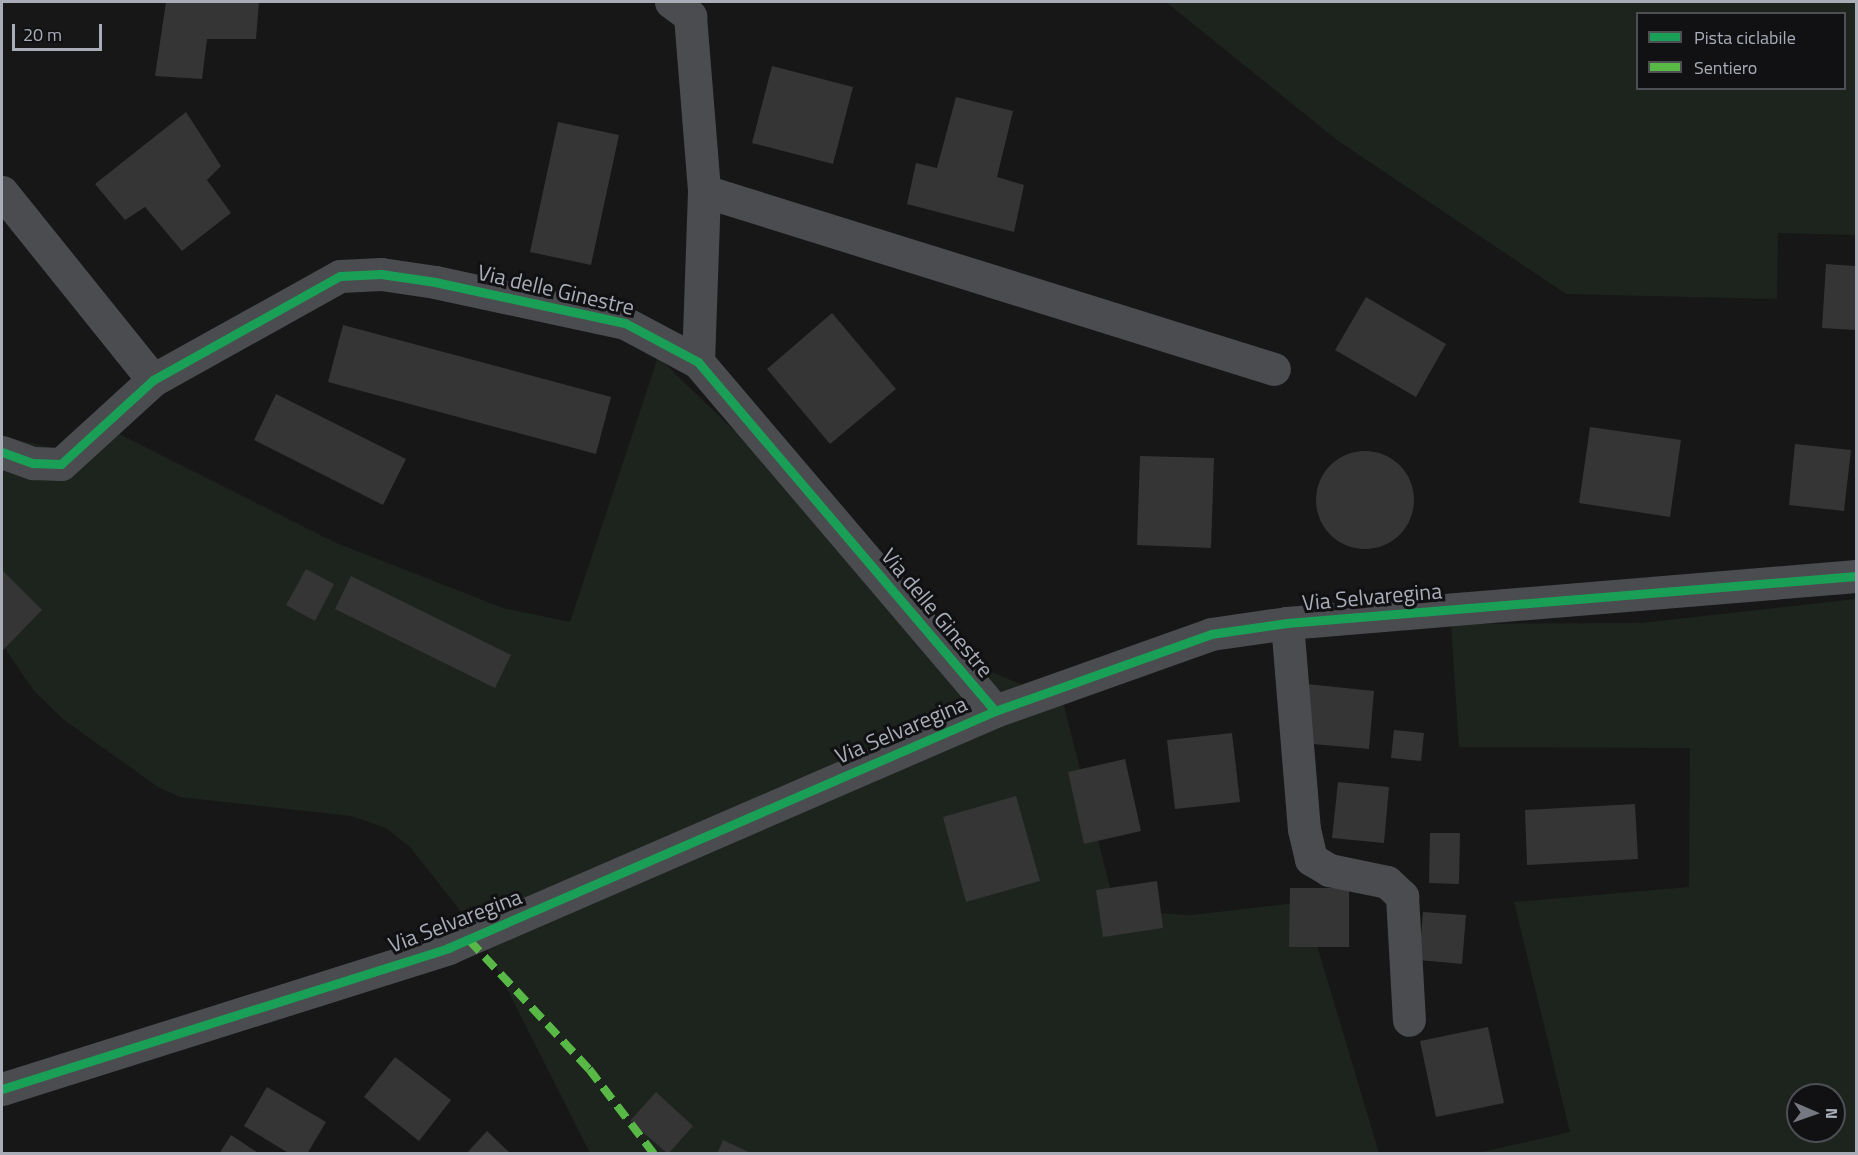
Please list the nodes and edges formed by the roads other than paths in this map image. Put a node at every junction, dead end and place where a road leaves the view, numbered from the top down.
1 (671, 2) edge
2 (704, 191) junction
3 (2, 192) edge
4 (698, 362) junction
5 (1274, 369) dead end
6 (153, 380) junction
7 (2, 452) edge
8 (1857, 576) edge
9 (1287, 623) junction
10 (995, 711) junction
11 (1409, 1020) dead end
12 (2, 1089) edge

1 - 2 street
2 - 4 street
2 - 5 street
3 - 6 street
4 - 6 street, Via delle Ginestre
4 - 10 street, Via delle Ginestre
6 - 7 street, Via delle Ginestre
8 - 9 street, Via Selvaregina
9 - 10 street, Via Selvaregina
9 - 11 street
10 - 12 street, Via Selvaregina

